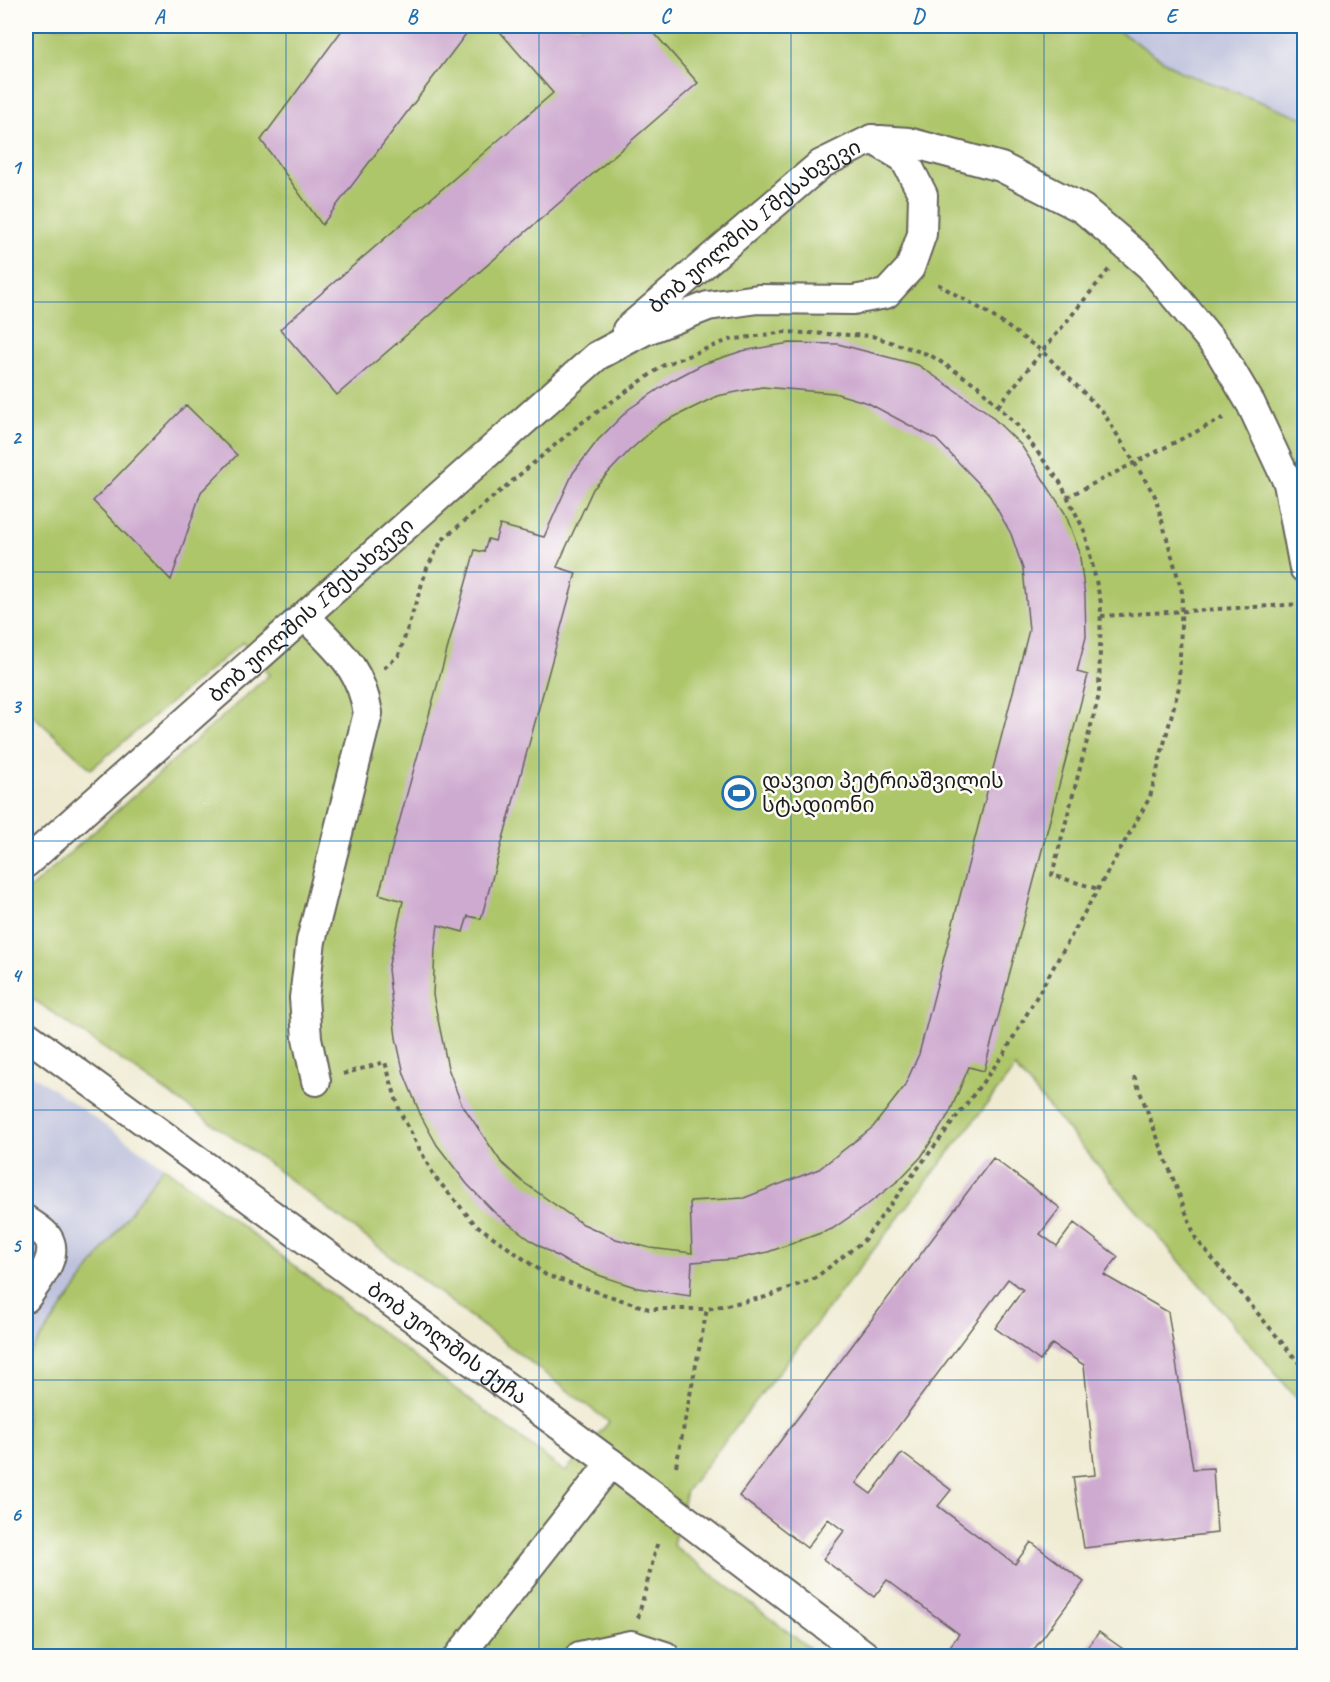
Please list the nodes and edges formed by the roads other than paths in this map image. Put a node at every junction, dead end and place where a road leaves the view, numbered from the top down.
1 (872, 139) junction
2 (597, 356) junction
3 (1305, 568) edge
4 (305, 616) junction
5 (26, 863) edge
6 (26, 1035) edge
7 (316, 1081) road end
8 (26, 1220) edge
9 (26, 1298) edge
10 (611, 1463) junction
11 (459, 1656) edge
12 (580, 1656) edge
13 (665, 1656) edge
14 (866, 1656) edge

1 - 2 street, ბობ უოლშის I შესახვევი
1 - 2 street, ბობ უოლშის I შესახვევი
1 - 3 street
2 - 4 street, ბობ უოლშის I შესახვევი
4 - 5 street, ბობ უოლშის I შესახვევი
4 - 7 street
6 - 10 street, ბობ უოლშის ქუჩა
8 - 9 street
10 - 11 street
10 - 14 street, ბობ უოლშის ქუჩა
12 - 13 street

